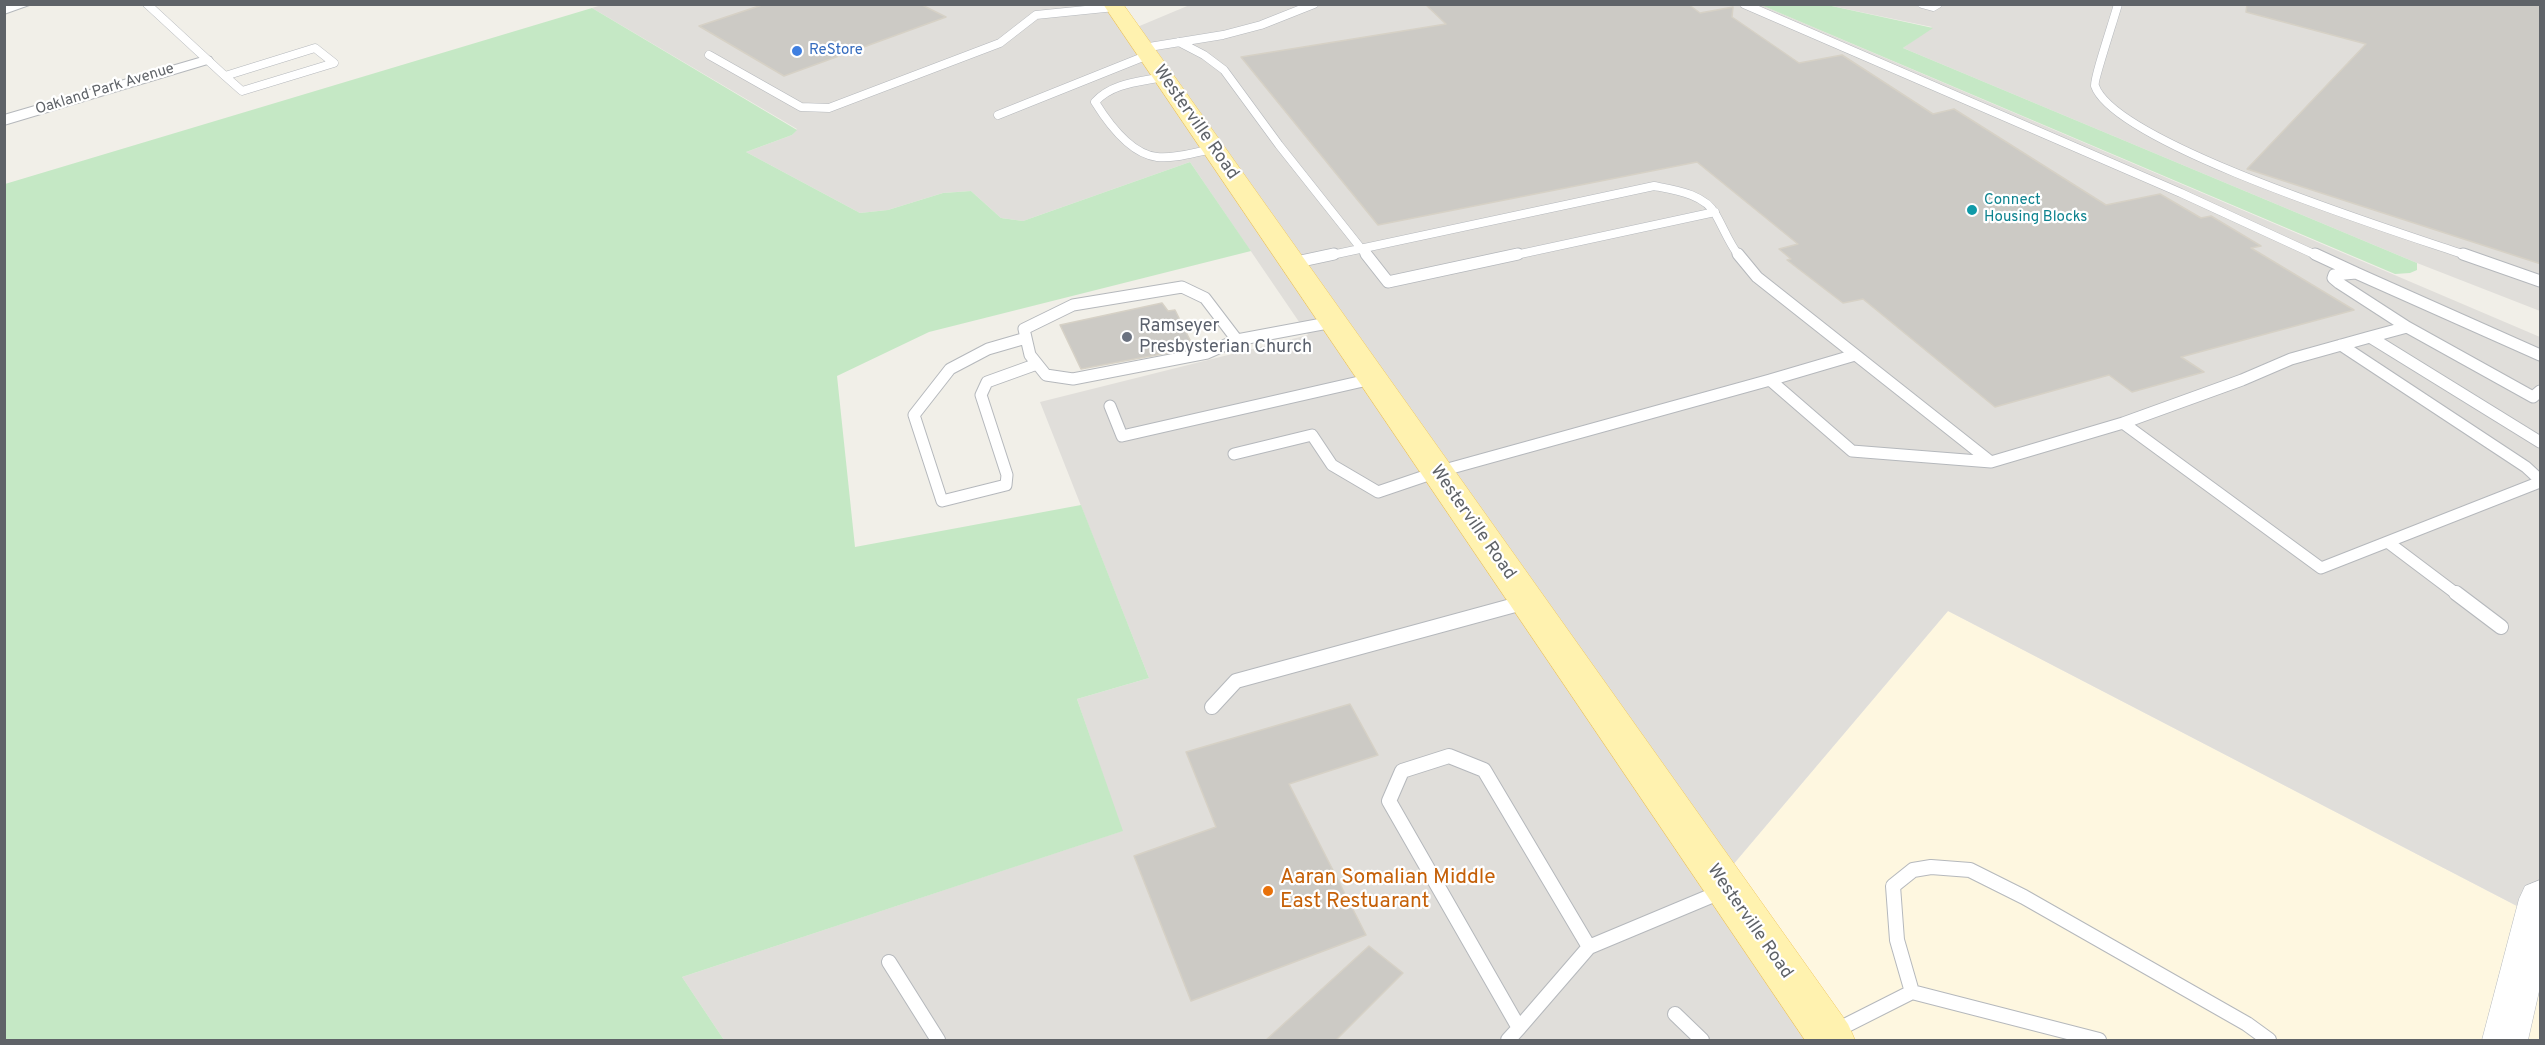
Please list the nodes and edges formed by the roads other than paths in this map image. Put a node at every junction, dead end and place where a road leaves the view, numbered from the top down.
1 (26, 4) edge
2 (147, 4) edge
3 (1314, 4) edge
4 (1744, 4) edge
5 (1922, 4) edge
6 (1938, 4) edge
7 (2118, 4) edge
8 (1114, 6) edge
9 (4, 10) edge
10 (1179, 42) junction
11 (1145, 52) junction
12 (708, 55) dead end
13 (210, 63) junction
14 (224, 76) junction
15 (1163, 77) junction
16 (998, 114) dead end
17 (4, 120) edge
18 (1213, 149) junction
19 (1715, 212) junction
20 (1361, 248) junction
21 (1292, 263) junction
22 (2356, 273) junction
23 (2541, 281) edge
24 (1333, 322) junction
25 (2407, 327) junction
26 (1026, 338) junction
27 (2370, 338) junction
28 (1237, 340) junction
29 (2341, 345) junction
30 (1855, 355) junction
31 (2541, 356) edge
32 (1037, 364) junction
33 (1372, 379) junction
34 (1770, 380) junction
35 (2541, 390) edge
36 (1110, 406) dead end
37 (2123, 423) junction
38 (2541, 442) edge
39 (1234, 454) dead end
40 (1990, 462) junction
41 (1437, 472) junction
42 (2541, 481) edge
43 (2389, 543) junction
44 (1527, 602) junction
45 (2501, 627) dead end
46 (1212, 707) dead end
47 (1726, 890) junction
48 (2541, 899) edge
49 (1589, 947) junction
50 (889, 962) dead end
51 (1912, 992) junction
52 (1675, 1014) dead end
53 (1519, 1028) junction
54 (1825, 1038) edge
55 (938, 1041) edge
56 (1508, 1041) edge
57 (1702, 1041) edge
58 (2099, 1041) edge
59 (2269, 1041) edge
60 (2505, 1041) edge

1 - 9 street
2 - 13 lane
3 - 10 lane
4 - 22 lane
5 - 6 lane
7 - 23 lane
8 - 11 main road, Westerville Road
8 - 12 lane
10 - 11 lane
10 - 20 lane
11 - 15 main road, Westerville Road
11 - 16 lane
13 - 14 lane
13 - 17 street, Oakland Park Avenue
14 - 14 lane
15 - 18 main road, Westerville Road
15 - 18 lane
18 - 21 main road, Westerville Road
19 - 20 lane
19 - 20 lane
19 - 30 lane
20 - 21 lane
21 - 24 main road, Westerville Road
22 - 25 lane
22 - 31 lane
24 - 28 lane
24 - 33 main road, Westerville Road
25 - 27 lane
25 - 35 lane
26 - 28 lane
26 - 32 lane
26 - 32 lane
27 - 29 lane
27 - 38 lane
28 - 32 lane
29 - 37 lane
29 - 42 lane
30 - 34 lane
30 - 40 lane
33 - 36 lane
33 - 41 main road, Westerville Road
34 - 40 lane
34 - 41 lane
37 - 40 lane
37 - 43 lane
39 - 41 lane
41 - 44 main road, Westerville Road
42 - 43 lane
43 - 45 lane
44 - 46 lane
44 - 47 main road, Westerville Road
47 - 49 lane
47 - 54 main road, Westerville Road
48 - 60 main road
49 - 53 lane
49 - 53 lane
50 - 55 lane
51 - 54 lane
51 - 58 lane
51 - 59 lane
52 - 57 lane
53 - 56 lane

